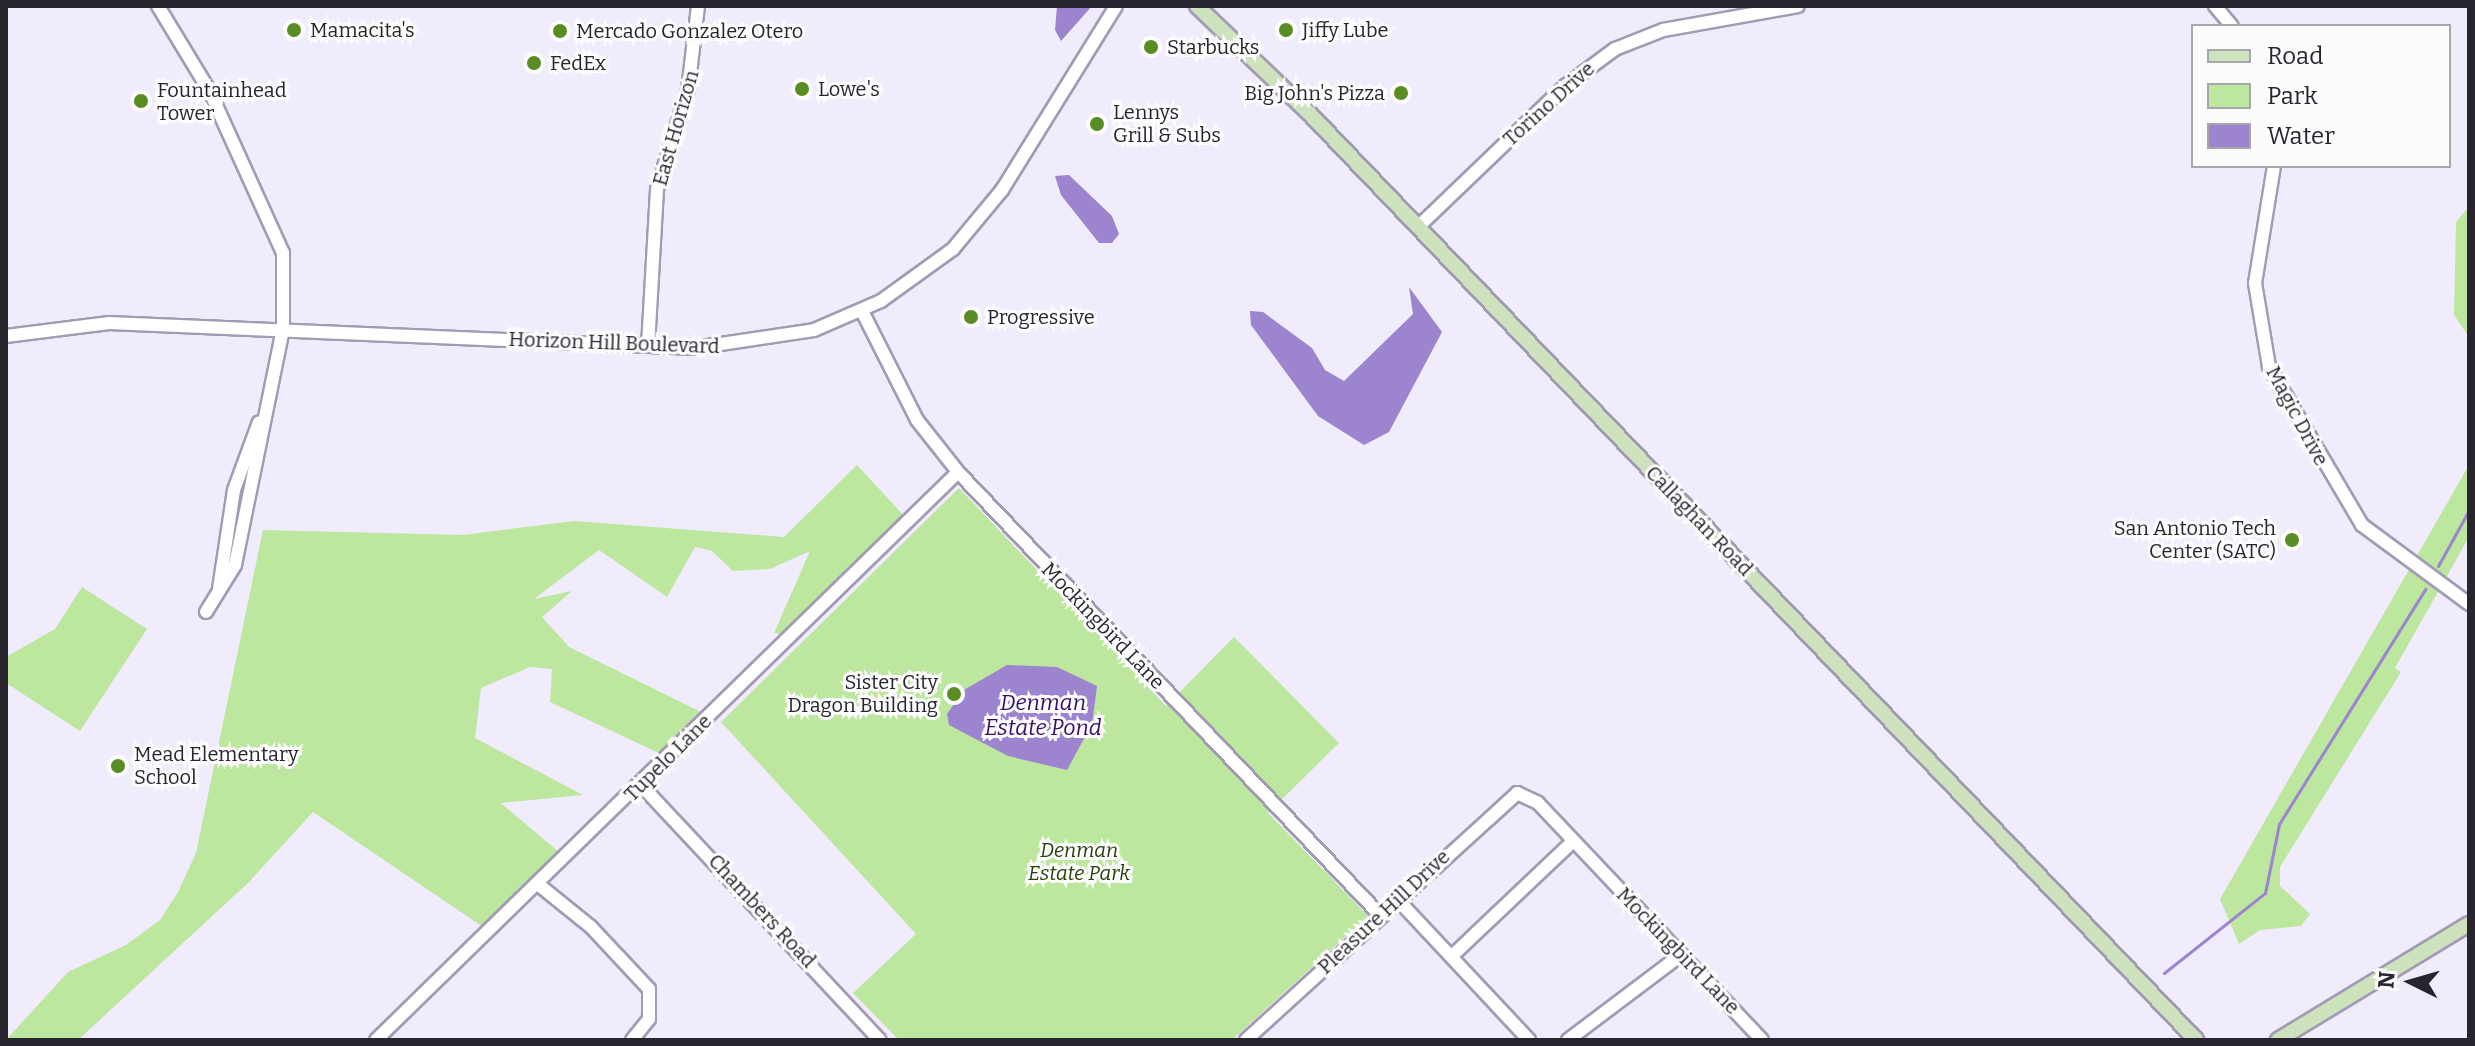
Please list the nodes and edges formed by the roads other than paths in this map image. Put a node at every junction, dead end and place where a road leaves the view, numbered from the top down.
1 (158, 6) edge
2 (698, 6) edge
3 (1116, 6) edge
4 (1197, 6) edge
5 (1798, 6) edge
6 (2215, 6) edge
7 (2230, 24) edge
8 (2274, 168) edge
9 (1418, 227) junction
10 (862, 311) junction
11 (283, 329) junction
12 (6, 336) edge
13 (648, 346) junction
14 (259, 422) junction
15 (958, 472) junction
16 (227, 528) junction
17 (242, 531) junction
18 (219, 591) junction
19 (2469, 604) edge
20 (206, 612) dead end
21 (641, 785) junction
22 (1526, 795) joint
23 (1573, 841) junction
24 (539, 885) junction
25 (1398, 900) junction
26 (1380, 915) junction
27 (2469, 924) edge
28 (1681, 955) junction
29 (1452, 956) junction
30 (376, 1040) edge
31 (632, 1040) edge
32 (880, 1040) edge
33 (1246, 1040) edge
34 (1529, 1040) edge
35 (1568, 1040) edge
36 (1762, 1040) edge
37 (2196, 1040) edge
38 (2278, 1040) edge

1 - 11 street
2 - 13 street, East Horizon
3 - 10 street, Horizon Hill Boulevard
4 - 9 main road, Callaghan Road
5 - 9 street, Torino Drive
6 - 7 street
8 - 19 street, Magic Drive
9 - 37 main road, Callaghan Road
10 - 13 street, Horizon Hill Boulevard
10 - 15 street, Mockingbird Lane
11 - 12 street, Horizon Hill Boulevard
11 - 13 street, Horizon Hill Boulevard
11 - 14 street
14 - 16 street
14 - 17 street
15 - 21 street, Tupelo Lane
15 - 26 street, Mockingbird Lane
16 - 17 street
16 - 18 street
17 - 18 street
18 - 20 street
21 - 24 street, Tupelo Lane
21 - 32 street, Chambers Road
22 - 23 street, Mockingbird Lane
22 - 25 street, Pleasure Hill Drive
23 - 28 street, Mockingbird Lane
23 - 29 street
24 - 30 street, Tupelo Lane
24 - 31 street
25 - 26 street, Pleasure Hill Drive
25 - 29 street
26 - 33 street, Pleasure Hill Drive
27 - 38 main road
28 - 35 street
28 - 36 street, Mockingbird Lane
29 - 34 street

